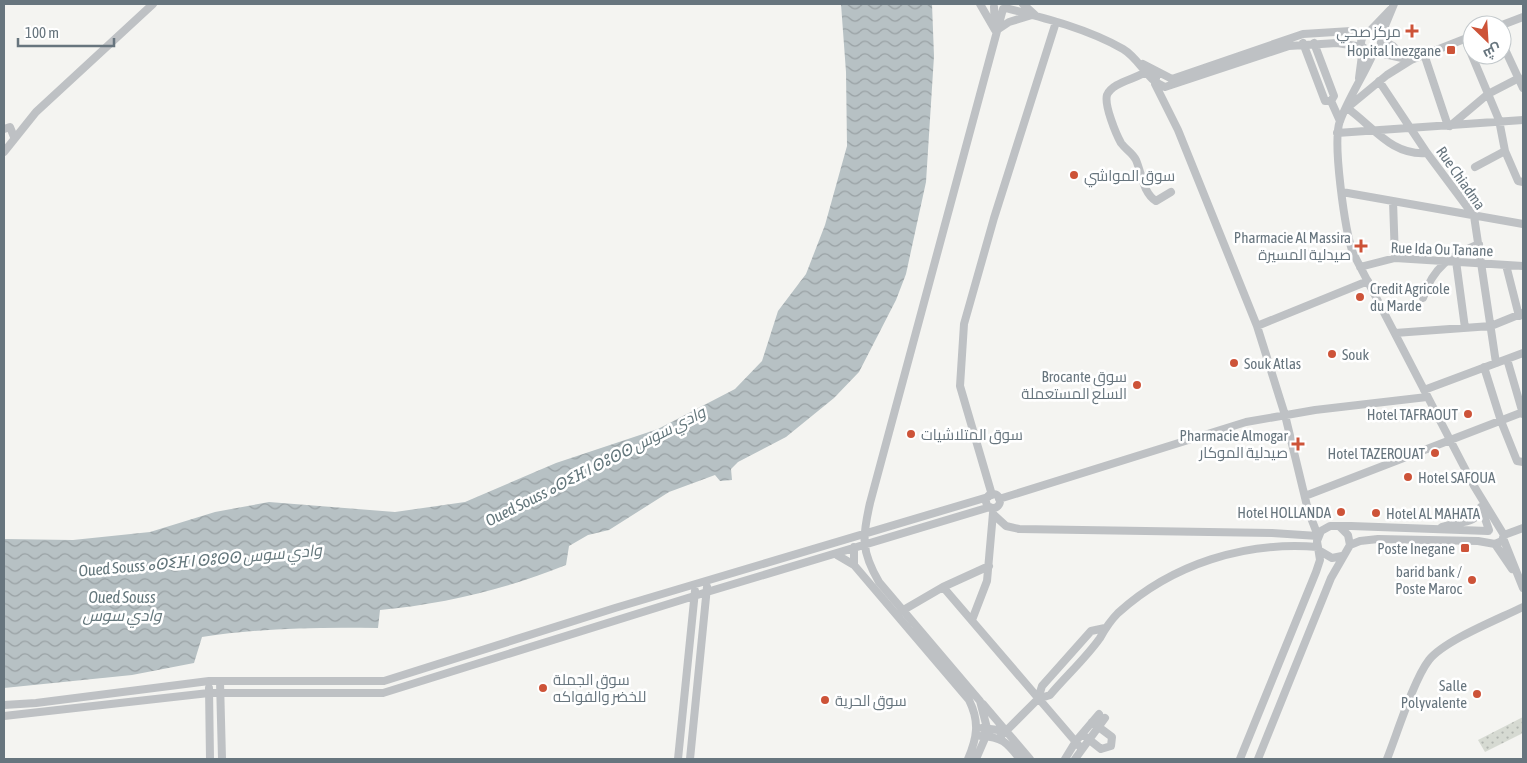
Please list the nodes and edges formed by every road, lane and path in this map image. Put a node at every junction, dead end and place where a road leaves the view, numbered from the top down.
1 (152, 4) edge
2 (980, 4) edge
3 (1023, 4) edge
4 (993, 5) edge
5 (1393, 6) edge
6 (1007, 7) edge
7 (1034, 16) junction
8 (1056, 22) junction
9 (996, 31) junction
10 (1366, 35) junction
11 (1380, 38) junction
12 (1462, 39) edge
13 (1303, 43) junction
14 (1314, 43) junction
15 (1363, 47) junction
16 (1375, 52) junction
17 (1424, 54) junction
18 (1407, 59) junction
19 (1512, 64) edge
20 (1478, 65) edge
21 (1152, 70) junction
22 (1167, 78) junction
23 (1519, 78) junction
24 (1359, 79) junction
25 (1379, 81) junction
26 (1523, 88) edge
27 (1163, 91) junction
28 (1488, 94) junction
29 (1331, 102) junction
30 (1346, 108) junction
31 (1499, 120) junction
32 (1523, 120) edge
33 (1340, 121) junction
34 (1449, 126) junction
35 (1411, 127) junction
36 (4, 128) edge
37 (1372, 131) junction
38 (1337, 133) junction
39 (14, 138) junction
40 (1505, 151) junction
41 (4, 152) edge
42 (1427, 153) junction
43 (1475, 167) dead end
44 (1523, 182) edge
45 (1171, 192) dead end
46 (1342, 192) junction
47 (1393, 201) junction
48 (1474, 216) junction
49 (1523, 224) edge
50 (1479, 244) junction
51 (1394, 258) junction
52 (1446, 260) junction
53 (1456, 261) junction
54 (1482, 263) junction
55 (1506, 265) junction
56 (1523, 266) edge
57 (1360, 267) junction
58 (1368, 281) junction
59 (1423, 298) dead end
60 (1521, 314) edge
61 (1257, 326) junction
62 (1491, 326) junction
63 (1465, 328) junction
64 (1395, 333) junction
65 (1523, 353) edge
66 (1507, 359) junction
67 (1496, 363) junction
68 (1484, 367) junction
69 (1425, 393) junction
70 (1523, 413) edge
71 (1285, 415) junction
72 (1501, 421) junction
73 (1450, 440) junction
74 (1523, 462) edge
75 (1474, 486) junction
76 (990, 496) junction
77 (1305, 496) junction
78 (999, 499) junction
79 (1481, 507) junction
80 (992, 510) junction
81 (1340, 527) junction
82 (1440, 528) junction
83 (1499, 528) junction
84 (1523, 528) edge
85 (1489, 531) junction
86 (861, 536) junction
87 (1318, 536) junction
88 (1504, 537) junction
89 (1493, 543) junction
90 (1350, 545) junction
91 (864, 546) junction
92 (1319, 549) junction
93 (853, 550) junction
94 (837, 555) junction
95 (1342, 556) junction
96 (854, 565) junction
97 (989, 566) junction
98 (706, 581) junction
99 (695, 584) junction
100 (1522, 585) edge
101 (944, 587) junction
102 (707, 592) junction
103 (694, 596) junction
104 (1523, 607) edge
105 (899, 612) junction
106 (972, 620) junction
107 (1105, 628) junction
108 (1278, 666) junction
109 (1294, 673) junction
110 (209, 681) junction
111 (220, 681) junction
112 (210, 693) junction
113 (220, 693) junction
114 (1038, 699) junction
115 (980, 701) junction
116 (4, 705) edge
117 (4, 716) edge
118 (1102, 716) dead end
119 (1096, 724) junction
120 (1006, 731) junction
121 (977, 732) junction
122 (986, 732) junction
123 (1082, 734) junction
124 (999, 738) junction
125 (1089, 740) junction
126 (1076, 741) junction
127 (1081, 748) junction
128 (210, 759) edge
129 (222, 759) edge
130 (678, 759) edge
131 (690, 759) edge
132 (968, 759) edge
133 (976, 759) edge
134 (1020, 759) edge
135 (1030, 759) edge
136 (1065, 759) edge
137 (1074, 759) edge
138 (1240, 759) edge
139 (1258, 759) edge
140 (1387, 759) edge

1 - 39 street
2 - 9 street
3 - 7 street
4 - 6 street
4 - 9 street
5 - 10 street
5 - 11 street
6 - 7 street
6 - 9 street
7 - 8 street
7 - 9 street
8 - 21 street
8 - 76 street
9 - 86 street
10 - 11 street
10 - 15 street
10 - 22 street
11 - 16 street
11 - 18 street
12 - 17 street
13 - 14 street
13 - 27 street
13 - 29 street
14 - 15 street
14 - 29 street
15 - 16 street
15 - 24 street
16 - 18 street
16 - 24 street
17 - 18 street
17 - 34 street
18 - 25 street
19 - 23 street
20 - 28 street
21 - 22 street
21 - 27 street
21 - 45 street
22 - 27 street
23 - 26 street
23 - 28 street
24 - 30 street
25 - 30 street
25 - 35 street, Rue Chiadma
27 - 61 street
28 - 31 street
28 - 34 street
29 - 33 street
30 - 33 street
30 - 37 street
31 - 32 street
31 - 34 street
31 - 40 street
33 - 38 street
34 - 35 street
35 - 37 street
35 - 42 street, Rue Chiadma
36 - 39 street
37 - 38 street
37 - 42 street
38 - 46 street
39 - 41 street
40 - 43 street
40 - 44 street
42 - 48 street, Rue Chiadma
46 - 47 street
46 - 57 street
47 - 48 street
47 - 51 street
48 - 49 street
48 - 50 street, Rue Chiadma
50 - 52 street
50 - 54 street, Rue Chiadma
51 - 52 street, Rue Ida Ou Tanane
51 - 57 street, Rue Ida Ou Tanane
52 - 53 street, Rue Ida Ou Tanane
52 - 59 street
53 - 54 street, Rue Ida Ou Tanane
53 - 63 street
54 - 55 street, Rue Ida Ou Tanane
54 - 62 street, Rue Chiadma
55 - 56 street, Rue Ida Ou Tanane
55 - 60 street
57 - 58 street
58 - 61 street
58 - 64 street
60 - 62 street
61 - 71 street
62 - 63 street
62 - 67 street, Rue Chiadma
63 - 64 street
64 - 69 street
65 - 66 street
66 - 67 street
66 - 70 street
67 - 68 street
68 - 69 street
68 - 72 street
69 - 71 street
69 - 73 street
70 - 72 street
71 - 77 street
71 - 78 street
72 - 73 street
72 - 74 street
73 - 75 street
73 - 77 street
75 - 79 street
75 - 83 street
76 - 78 street
76 - 80 street
76 - 86 street
77 - 87 street
78 - 80 street
79 - 82 street
79 - 85 street
80 - 87 street
80 - 91 street
80 - 97 street
81 - 82 street
81 - 87 street
81 - 90 street
82 - 85 street
83 - 85 street
83 - 88 street
84 - 88 street
85 - 89 street
86 - 91 street
86 - 93 street
86 - 98 street
87 - 92 street
88 - 89 street
88 - 100 street
89 - 90 street
89 - 100 street
90 - 95 street
91 - 93 street
91 - 105 street
92 - 95 street
92 - 107 street
92 - 108 street
93 - 94 street
93 - 96 street
94 - 96 street
94 - 102 street
95 - 109 street
96 - 105 street
97 - 101 street
97 - 106 street
98 - 99 street
98 - 102 street
99 - 103 street
99 - 111 street
101 - 105 street
101 - 106 street
102 - 103 street
102 - 131 street
103 - 113 street
103 - 130 street
104 - 140 street
105 - 115 street
105 - 121 street
106 - 114 street
107 - 114 street
107 - 114 street
108 - 109 street
108 - 138 street
109 - 139 street
110 - 111 street
110 - 112 street
110 - 116 street
111 - 113 street
112 - 113 street
112 - 117 street
112 - 128 street
113 - 129 street
114 - 120 street
114 - 126 street
115 - 120 street
115 - 122 street
118 - 119 street
119 - 123 street
119 - 125 street
119 - 125 street
120 - 122 street
120 - 124 street
120 - 135 street
121 - 122 street
121 - 132 street
122 - 124 street
122 - 133 street
123 - 125 street
123 - 126 street
124 - 134 street
125 - 127 street
126 - 127 street
126 - 136 street
127 - 137 street

